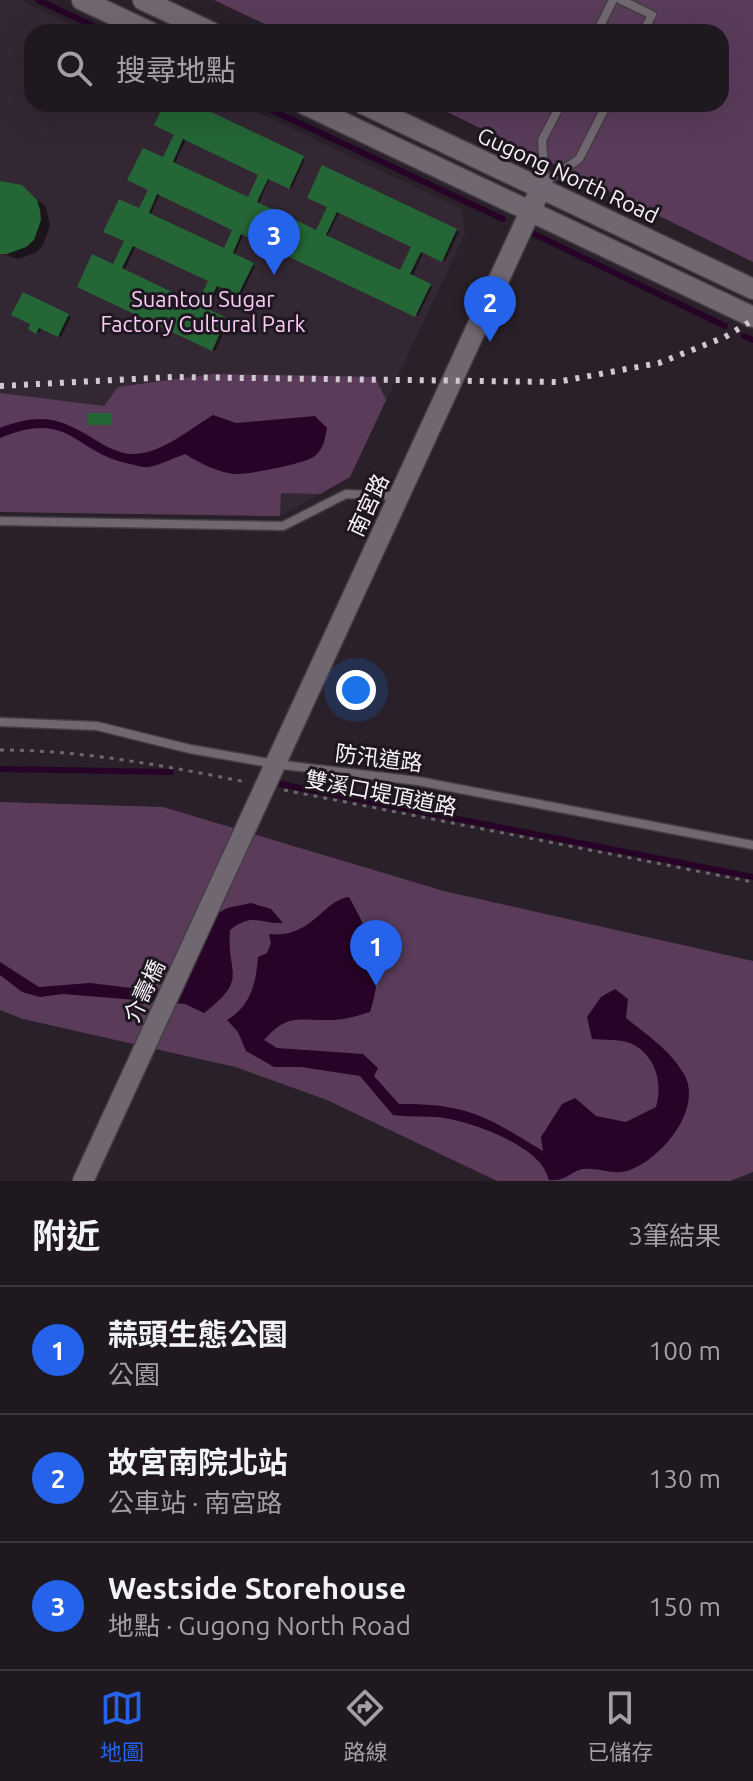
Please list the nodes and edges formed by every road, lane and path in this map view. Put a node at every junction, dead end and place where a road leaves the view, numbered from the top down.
1 (82, 0) edge
2 (143, 0) edge
3 (613, 0) edge
4 (621, 0) edge
5 (133, 24) edge
6 (194, 24) edge
7 (601, 24) edge
8 (647, 24) edge
9 (321, 112) edge
10 (381, 112) edge
11 (557, 112) edge
12 (603, 112) edge
13 (543, 185) junction
14 (530, 210) junction
15 (753, 289) edge
16 (753, 317) edge
17 (399, 496) junction
18 (0, 521) edge
19 (0, 722) edge
20 (0, 750) edge
21 (275, 764) junction
22 (264, 786) junction
23 (249, 820) joint
24 (753, 845) edge
25 (753, 882) edge
26 (83, 1181) edge

1 - 5 street
2 - 6 street
3 - 7 lane
4 - 8 lane
9 - 14 street
10 - 13 street, Gugong North Road
11 - 13 lane
12 - 13 lane
13 - 14 street, 南宮路
13 - 15 street, Gugong North Road
14 - 16 street
14 - 17 street, 南宮路
17 - 18 lane
17 - 21 street, 南宮路
19 - 21 lane, 防汛道路
20 - 22 path, 雙溪口堤頂道路
21 - 22 street, 南宮路
21 - 24 lane, 防汛道路
22 - 23 street, 南宮路
22 - 25 path, 雙溪口堤頂道路
23 - 26 street, 介壽橋

